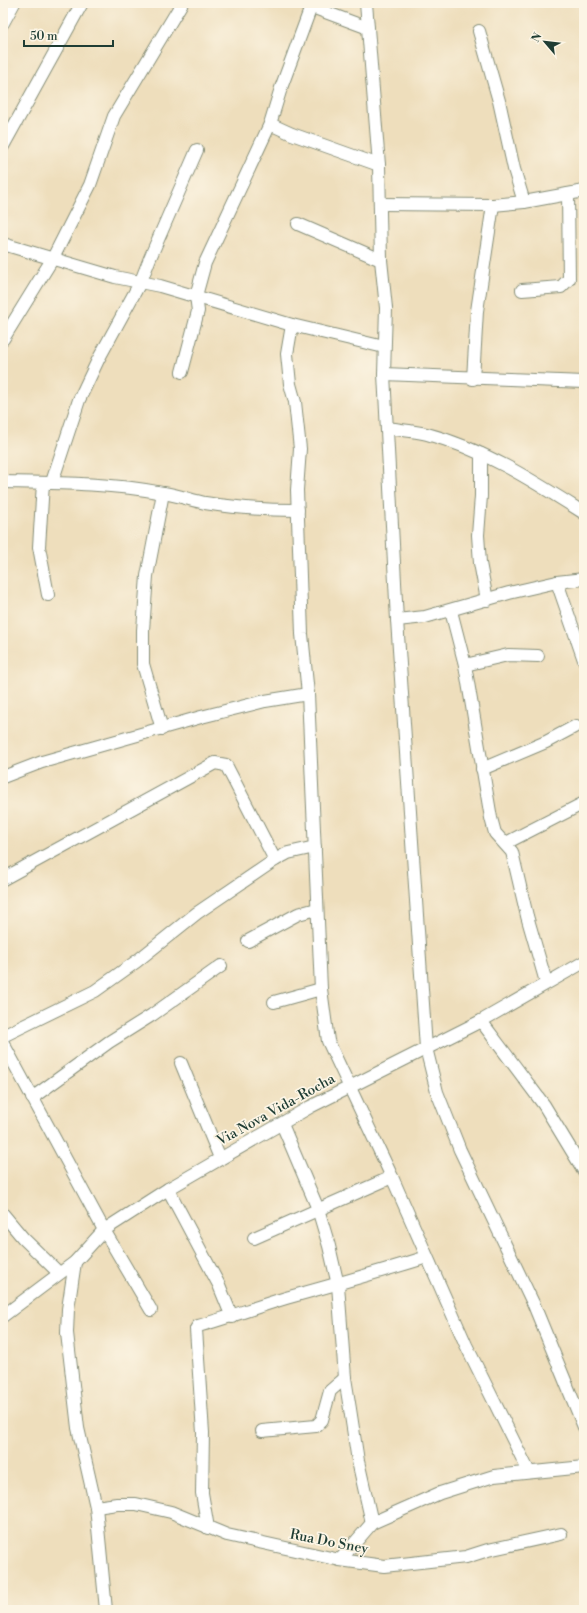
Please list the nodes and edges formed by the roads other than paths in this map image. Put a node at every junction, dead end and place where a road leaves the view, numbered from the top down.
1 (14, 3) edge
2 (82, 3) edge
3 (182, 3) edge
4 (366, 3) edge
5 (306, 5) edge
6 (3, 23) edge
7 (368, 28) junction
8 (479, 31) dead end
9 (270, 124) junction
10 (3, 146) edge
11 (197, 150) dead end
12 (379, 164) junction
13 (584, 191) edge
14 (568, 194) junction
15 (524, 202) junction
16 (380, 204) junction
17 (493, 205) junction
18 (298, 224) dead end
19 (3, 244) edge
20 (53, 258) junction
21 (381, 260) junction
22 (141, 281) junction
23 (522, 290) dead end
24 (196, 296) junction
25 (292, 325) junction
26 (3, 340) edge
27 (384, 347) junction
28 (182, 372) dead end
29 (384, 374) junction
30 (473, 379) junction
31 (584, 382) edge
32 (387, 428) junction
33 (481, 454) junction
34 (3, 482) edge
35 (47, 483) junction
36 (163, 493) junction
37 (298, 510) junction
38 (584, 513) edge
39 (584, 579) edge
40 (557, 582) junction
41 (48, 595) dead end
42 (487, 600) junction
43 (451, 611) junction
44 (397, 620) junction
45 (538, 656) dead end
46 (584, 660) edge
47 (465, 665) junction
48 (308, 694) junction
49 (576, 726) dead end
50 (162, 729) junction
51 (482, 769) junction
52 (3, 777) edge
53 (584, 803) edge
54 (506, 843) junction
55 (315, 847) junction
56 (275, 860) junction
57 (3, 879) edge
58 (317, 909) junction
59 (248, 941) dead end
60 (584, 962) edge
61 (221, 966) dead end
62 (546, 982) junction
63 (321, 988) junction
64 (274, 1002) dead end
65 (481, 1021) junction
66 (3, 1036) edge
67 (3, 1043) edge
68 (426, 1048) junction
69 (181, 1062) dead end
70 (349, 1087) junction
71 (32, 1098) junction
72 (282, 1124) junction
73 (220, 1158) junction
74 (584, 1171) edge
75 (392, 1177) junction
76 (168, 1189) junction
77 (318, 1209) junction
78 (3, 1214) edge
79 (104, 1230) junction
80 (254, 1238) dead end
81 (427, 1258) junction
82 (74, 1262) junction
83 (59, 1273) junction
84 (338, 1285) junction
85 (151, 1310) dead end
86 (3, 1316) edge
87 (232, 1317) junction
88 (345, 1378) junction
89 (584, 1427) edge
90 (262, 1430) dead end
91 (584, 1467) edge
92 (529, 1472) junction
93 (96, 1507) junction
94 (372, 1523) junction
95 (208, 1528) junction
96 (561, 1534) dead end
97 (340, 1560) junction
98 (106, 1610) edge

1 - 6 street
2 - 10 street
3 - 20 street
4 - 7 street
5 - 7 street
5 - 9 street
7 - 12 street
8 - 15 street
9 - 12 street
9 - 24 street
11 - 22 street
12 - 16 street
13 - 14 street
14 - 15 street
14 - 23 street
15 - 17 street
16 - 17 street
16 - 21 street
17 - 30 street
18 - 21 street
19 - 20 street
20 - 22 street
20 - 26 street
21 - 27 street
22 - 24 street
22 - 35 street
24 - 25 street
24 - 28 street
25 - 27 street
25 - 37 street
27 - 29 street
29 - 30 street
29 - 32 street
30 - 31 street
32 - 33 street
32 - 44 street
33 - 38 street
33 - 42 street
34 - 35 street
35 - 36 street
35 - 41 street
36 - 37 street
36 - 50 street
37 - 48 street
39 - 40 street
40 - 42 street
40 - 46 street
42 - 43 street
43 - 44 street
43 - 47 street
44 - 68 street
45 - 47 street
47 - 51 street
48 - 50 street
48 - 55 street
49 - 51 street
50 - 52 street
51 - 54 street
53 - 54 street
54 - 62 street
55 - 56 street
55 - 58 street
56 - 57 street
56 - 66 street
58 - 59 street
58 - 63 street
60 - 62 street, Via Nova Vida-Rocha
61 - 71 street
62 - 65 street, Via Nova Vida-Rocha
63 - 64 street
63 - 70 street
65 - 68 street, Via Nova Vida-Rocha
65 - 74 street
67 - 71 street
68 - 70 street, Via Nova Vida-Rocha
68 - 89 street
69 - 73 street
70 - 72 street, Via Nova Vida-Rocha
70 - 75 street
71 - 79 street
72 - 73 street, Via Nova Vida-Rocha
72 - 77 street
73 - 76 street, Via Nova Vida-Rocha
75 - 77 street
75 - 81 street
76 - 79 street, Via Nova Vida-Rocha
76 - 87 street
77 - 80 street
77 - 84 street
78 - 83 street
79 - 82 street, Via Nova Vida-Rocha
79 - 85 street
81 - 84 street
81 - 92 street
82 - 83 street, Via Nova Vida-Rocha
82 - 93 street
83 - 86 street, Via Nova Vida-Rocha
84 - 87 street
84 - 88 street
87 - 95 street
88 - 90 street
88 - 94 street
91 - 92 street
92 - 94 street
93 - 95 street, Rua Do Sney
93 - 98 street
94 - 97 street
95 - 97 street, Rua Do Sney
96 - 97 street, Rua Do Sney

